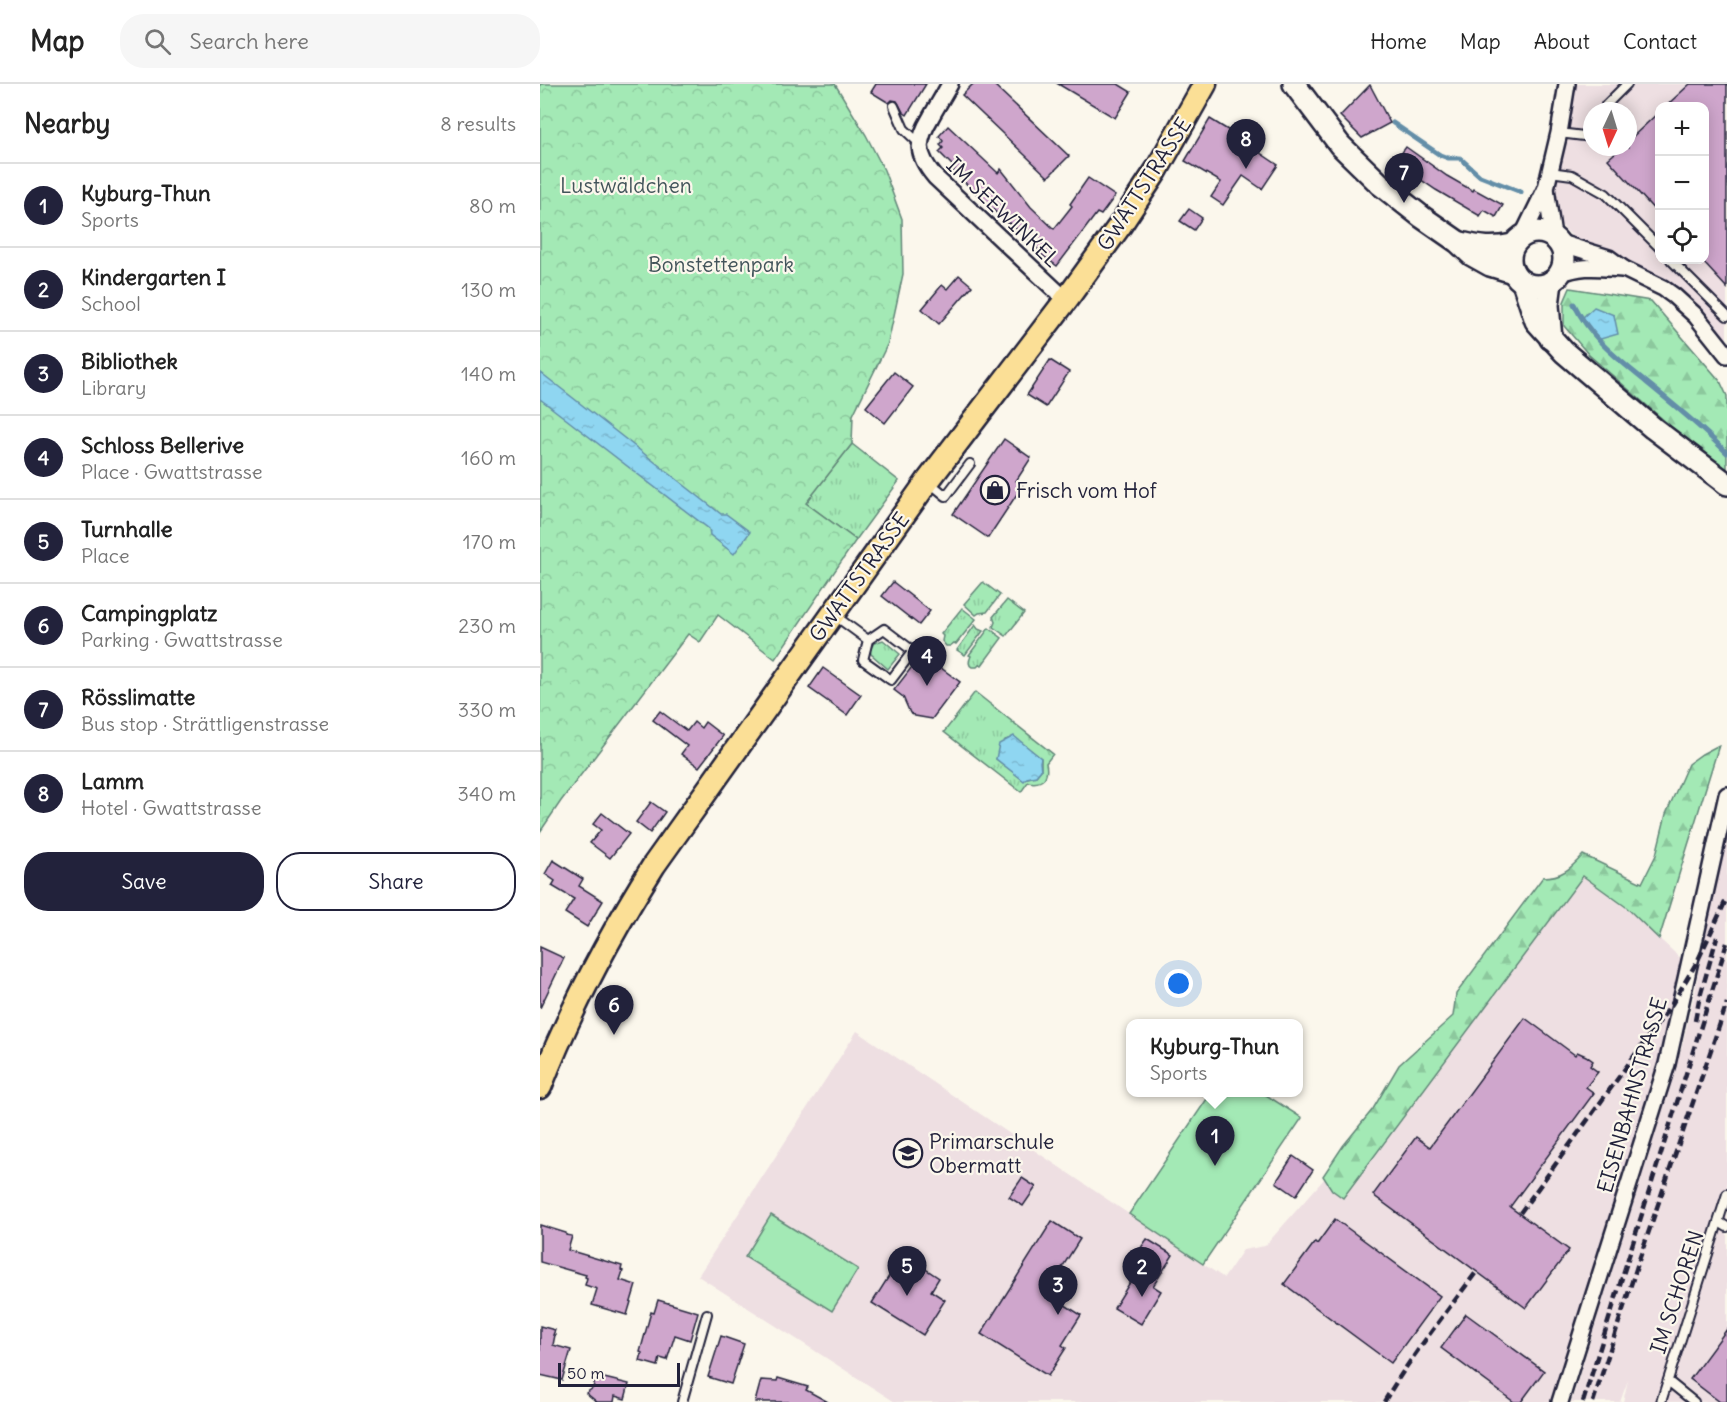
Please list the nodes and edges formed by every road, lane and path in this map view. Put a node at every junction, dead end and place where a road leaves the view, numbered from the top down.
1 (950, 84) edge
2 (1205, 84) edge
3 (1294, 84) edge
4 (1567, 84) edge
5 (1627, 84) edge
6 (1609, 102) edge
7 (894, 106) dead end
8 (1559, 133) junction
9 (1583, 136) edge
10 (920, 143) junction
11 (1550, 172) junction
12 (1546, 188) junction
13 (1556, 239) junction
14 (1518, 240) junction
15 (1458, 242) junction
16 (1655, 244) edge
17 (1675, 264) edge
18 (1624, 269) junction
19 (1518, 277) junction
20 (1556, 278) junction
21 (1066, 300) junction
22 (1727, 316) edge
23 (1551, 339) junction
24 (1727, 355) edge
25 (970, 464) dead end
26 (927, 482) junction
27 (1727, 484) edge
28 (833, 614) junction
29 (868, 640) junction
30 (1727, 795) edge
31 (540, 1087) edge
32 (1727, 1194) edge
33 (1719, 1222) junction
34 (1727, 1227) edge
35 (707, 1314) dead end
36 (1668, 1381) junction
37 (682, 1402) edge
38 (1560, 1402) edge
39 (1661, 1402) edge
40 (1694, 1402) edge

1 - 10 street
2 - 21 main road, GWATTSTRASSE
3 - 15 main road
4 - 8 street
5 - 6 lane
7 - 10 lane
8 - 9 lane
8 - 11 street
10 - 21 street, IM SEEWINKEL
11 - 12 street
11 - 16 lane
12 - 13 street
12 - 14 street
13 - 14 main road
13 - 18 street
13 - 20 main road
14 - 15 main road
14 - 19 main road
15 - 19 main road
17 - 22 lane
18 - 20 street
18 - 24 street
19 - 20 main road
19 - 23 main road
20 - 23 main road
21 - 26 main road, GWATTSTRASSE
23 - 27 main road
25 - 26 lane
26 - 28 main road, GWATTSTRASSE
28 - 29 lane
28 - 31 main road, GWATTSTRASSE
29 - 29 lane
30 - 38 street, EISENBAHNSTRASSE
32 - 33 lane, IM SCHOREN
33 - 34 lane
33 - 36 lane, IM SCHOREN
35 - 37 lane
36 - 39 lane, IM SCHOREN
36 - 40 lane

